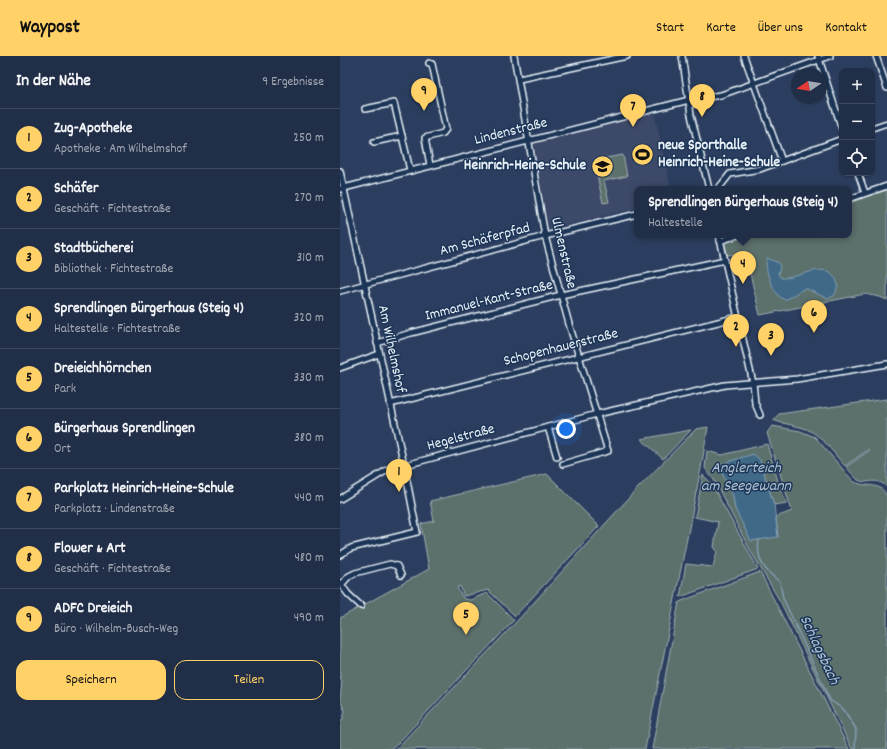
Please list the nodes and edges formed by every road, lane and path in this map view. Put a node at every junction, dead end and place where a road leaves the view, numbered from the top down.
1 (514, 56) edge
2 (627, 56) edge
3 (682, 56) edge
4 (744, 56) edge
5 (830, 56) edge
6 (876, 56) edge
7 (818, 58) edge
8 (429, 64) dead end
9 (519, 79) junction
10 (754, 83) junction
11 (887, 88) edge
12 (689, 100) junction
13 (365, 109) dead end
14 (839, 120) edge
15 (887, 123) edge
16 (875, 127) edge
17 (402, 136) junction
18 (529, 140) junction
19 (839, 140) edge
20 (374, 142) dead end
21 (782, 160) junction
22 (430, 165) junction
23 (410, 170) junction
24 (340, 171) edge
25 (859, 176) edge
26 (708, 186) edge
27 (720, 186) edge
28 (887, 186) edge
29 (342, 189) edge
30 (865, 193) junction
31 (852, 197) edge
32 (634, 215) edge
33 (545, 236) junction
34 (720, 238) edge
35 (725, 260) junction
36 (364, 285) junction
37 (340, 291) edge
38 (561, 295) junction
39 (738, 317) junction
40 (377, 343) junction
41 (379, 354) junction
42 (578, 356) junction
43 (887, 364) edge
44 (340, 368) edge
45 (753, 383) junction
46 (390, 404) junction
47 (596, 414) junction
48 (760, 415) dead end
49 (548, 427) junction
50 (557, 457) dead end
51 (563, 464) dead end
52 (404, 465) junction
53 (340, 500) edge
54 (340, 555) edge
55 (401, 575) dead end
56 (340, 584) edge
57 (361, 606) dead end

1 - 9 street, Ulmenstraße
2 - 9 street
3 - 12 street
4 - 10 street
5 - 7 street, Lindenstraße
6 - 11 street
7 - 10 street, Lindenstraße
7 - 14 street
8 - 22 street
9 - 18 street, Ulmenstraße
10 - 12 street, Lindenstraße
10 - 21 street
12 - 18 street, Lindenstraße
12 - 26 street
13 - 17 street
15 - 16 street
17 - 20 street
17 - 23 street
18 - 22 street, Lindenstraße
18 - 33 street, Ulmenstraße
19 - 21 street
21 - 27 street
22 - 23 street, Lindenstraße
23 - 29 street, Lindenstraße
24 - 29 street, Am Wilhelmshof
25 - 30 street
28 - 30 street
29 - 36 street, Am Wilhelmshof
30 - 31 street
32 - 33 street, Am Schäferpfad
33 - 36 street, Am Schäferpfad
33 - 38 street, Ulmenstraße
34 - 35 street
35 - 38 street, Immanuel-Kant-Straße
35 - 39 street
36 - 37 street, Am Schäferpfad
36 - 40 street, Am Wilhelmshof
38 - 40 street, Immanuel-Kant-Straße
38 - 42 street, Ulmenstraße
39 - 42 street, Schopenhauerstraße
39 - 45 street
40 - 41 street, Am Wilhelmshof
41 - 44 street
41 - 46 street, Am Wilhelmshof
42 - 46 street, Schopenhauerstraße
42 - 47 street, Ulmenstraße
43 - 45 street, Hegelstraße
45 - 47 street, Hegelstraße
45 - 48 street
46 - 52 street, Am Wilhelmshof
47 - 49 street, Hegelstraße
47 - 51 street, Ulmenstraße
49 - 50 street
49 - 52 street, Hegelstraße
52 - 53 street, Hegelstraße
52 - 54 street, Am Wilhelmshof
55 - 56 street
56 - 57 street

